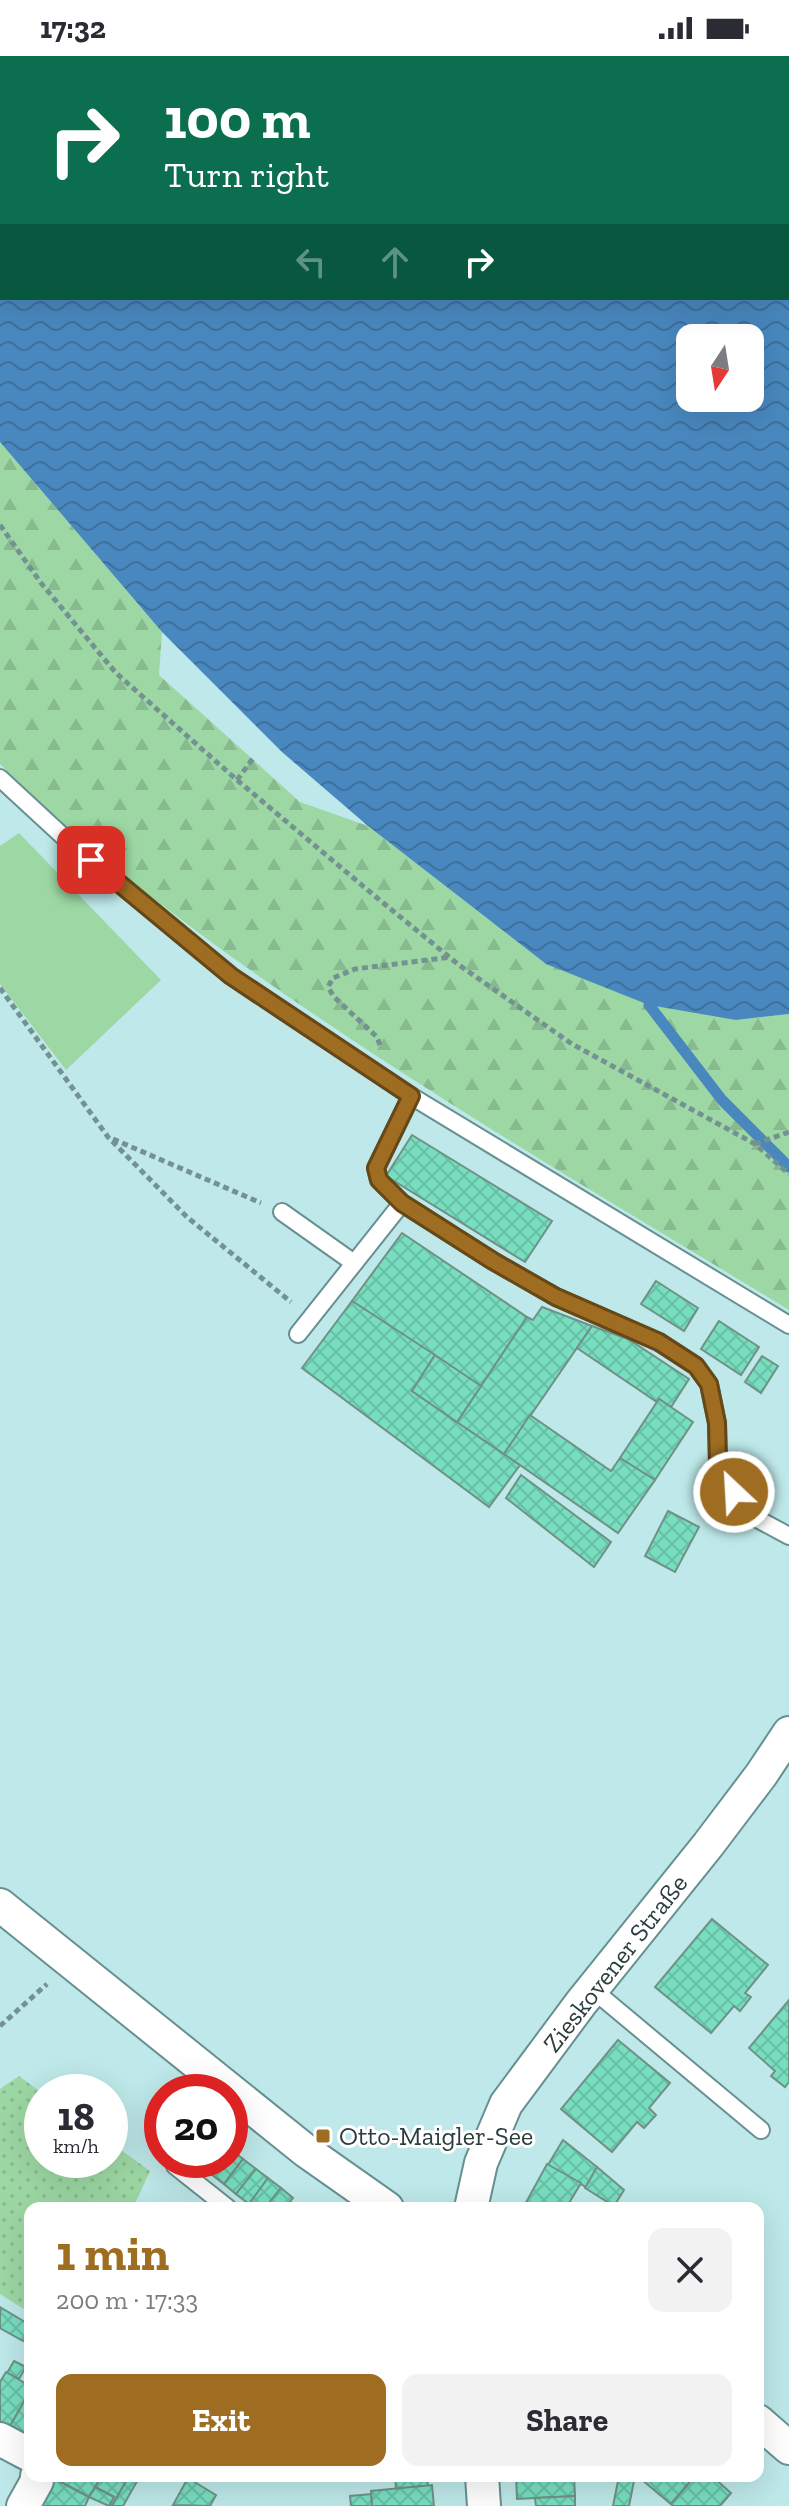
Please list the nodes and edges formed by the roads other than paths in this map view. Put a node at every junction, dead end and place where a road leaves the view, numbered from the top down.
1 (0, 778) edge
2 (411, 1096) junction
3 (402, 1203) junction
4 (282, 1212) road end
5 (354, 1263) junction
6 (789, 1325) edge
7 (298, 1334) dead end
8 (789, 1536) edge
9 (789, 1733) edge
10 (0, 1905) edge
11 (592, 1989) junction
12 (761, 2130) dead end
13 (190, 2178) edge
14 (220, 2202) edge
15 (365, 2202) edge
16 (472, 2202) edge
17 (764, 2426) edge
18 (0, 2439) edge
19 (789, 2448) edge
20 (24, 2452) edge
21 (36, 2482) edge
22 (482, 2482) edge
23 (23, 2506) edge
24 (484, 2506) edge

1 - 2 lane
2 - 3 lane
2 - 6 lane
3 - 5 lane
3 - 8 lane
4 - 5 lane
5 - 7 lane
9 - 11 street, Zieskovener Straße
10 - 15 street
11 - 12 lane
11 - 16 street, Zieskovener Straße
13 - 14 lane
17 - 19 street
18 - 20 street
21 - 23 street
22 - 24 street

